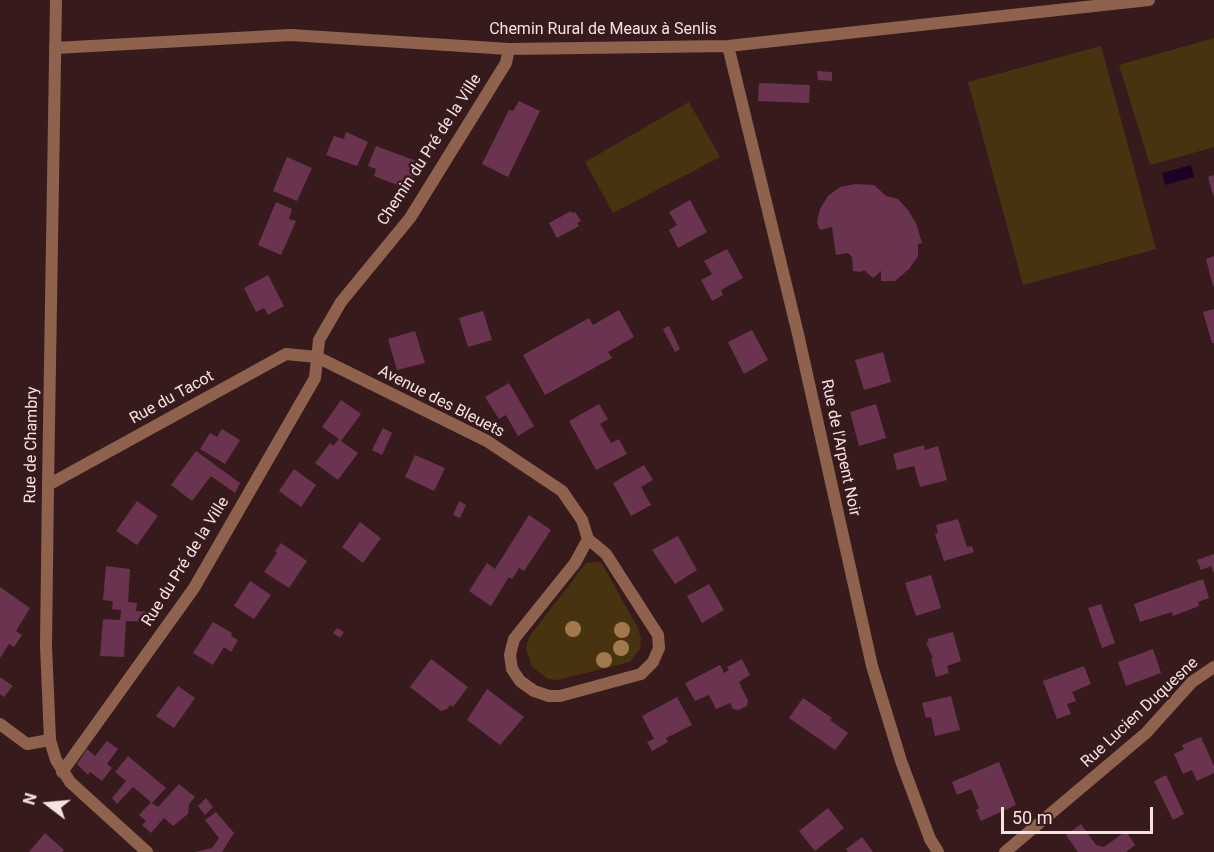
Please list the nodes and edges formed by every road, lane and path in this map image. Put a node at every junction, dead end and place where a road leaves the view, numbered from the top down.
1 (56, 0) edge
2 (1149, 0) edge
3 (728, 46) junction
4 (55, 48) junction
5 (509, 49) junction
6 (317, 357) junction
7 (48, 485) junction
8 (588, 539) junction
9 (1214, 667) edge
10 (0, 724) edge
11 (50, 740) junction
12 (62, 772) junction
13 (147, 852) edge
14 (938, 852) edge
15 (1005, 852) edge

1 - 4 street, Rue de Chambry
2 - 3 street, Chemin Rural de Meaux à Senlis
3 - 5 street, Chemin Rural de Meaux à Senlis
3 - 14 street, Rue de l'Arpent Noir
4 - 5 street, Chemin Rural de Meaux à Senlis
4 - 7 street, Rue de Chambry
5 - 6 street, Chemin du Pré de la Ville
6 - 7 street, Rue du Tacot
6 - 8 street, Avenue des Bleuets
6 - 12 street, Rue du Pré de la Ville
7 - 11 street, Rue de Chambry
8 - 8 street, Avenue des Bleuets
9 - 15 street, Rue Lucien Duquesne
10 - 11 street
11 - 12 street, Rue de Chambry
12 - 13 street, Rue de Chambry

